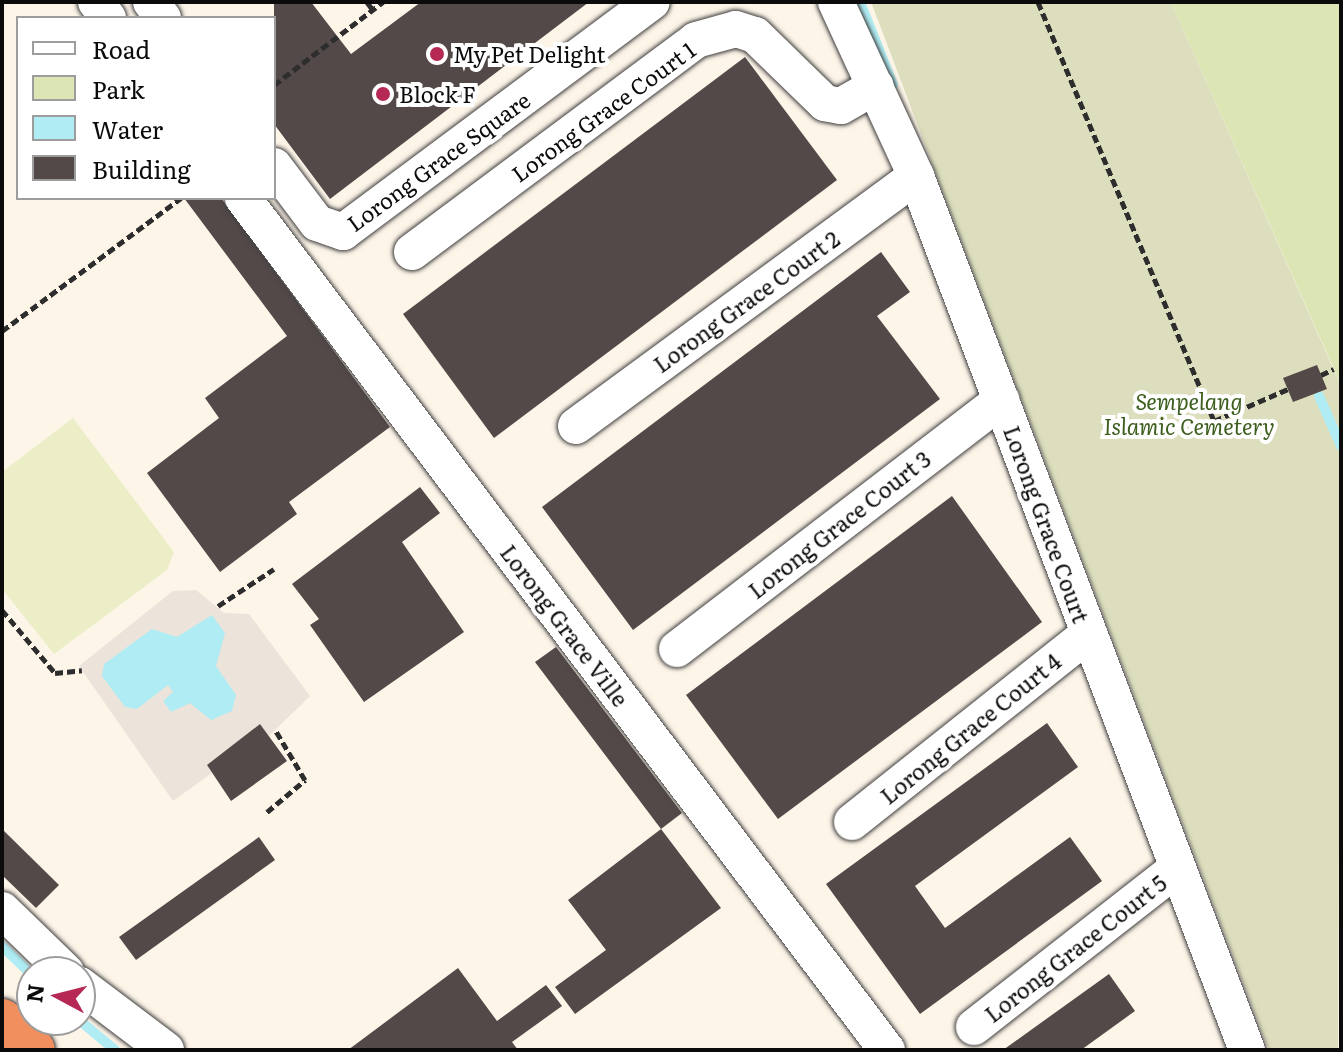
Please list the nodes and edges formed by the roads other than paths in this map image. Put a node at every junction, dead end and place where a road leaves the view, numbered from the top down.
1 (652, 2) edge
2 (836, 2) edge
3 (876, 86) junction
4 (276, 169) edge
5 (916, 176) junction
6 (245, 200) edge
7 (412, 252) dead end
8 (1001, 400) junction
9 (576, 426) dead end
10 (1088, 634) junction
11 (677, 649) dead end
12 (852, 822) dead end
13 (1176, 869) junction
14 (2, 910) edge
15 (49, 956) edge
16 (96, 997) edge
17 (2, 1021) edge
18 (974, 1027) dead end
19 (33, 1050) edge
20 (166, 1050) edge
21 (887, 1050) edge
22 (1247, 1050) edge

1 - 4 street, Lorong Grace Square
2 - 3 street, Lorong Grace Court
3 - 5 street, Lorong Grace Court
3 - 7 street, Lorong Grace Court 1
5 - 8 street, Lorong Grace Court
5 - 9 street, Lorong Grace Court 2
6 - 21 street, Lorong Grace Ville
8 - 10 street, Lorong Grace Court
8 - 11 street, Lorong Grace Court 3
10 - 12 street, Lorong Grace Court 4
10 - 13 street, Lorong Grace Court
13 - 18 street, Lorong Grace Court 5
13 - 22 street, Lorong Grace Court
14 - 15 street
16 - 20 street
17 - 19 highway

